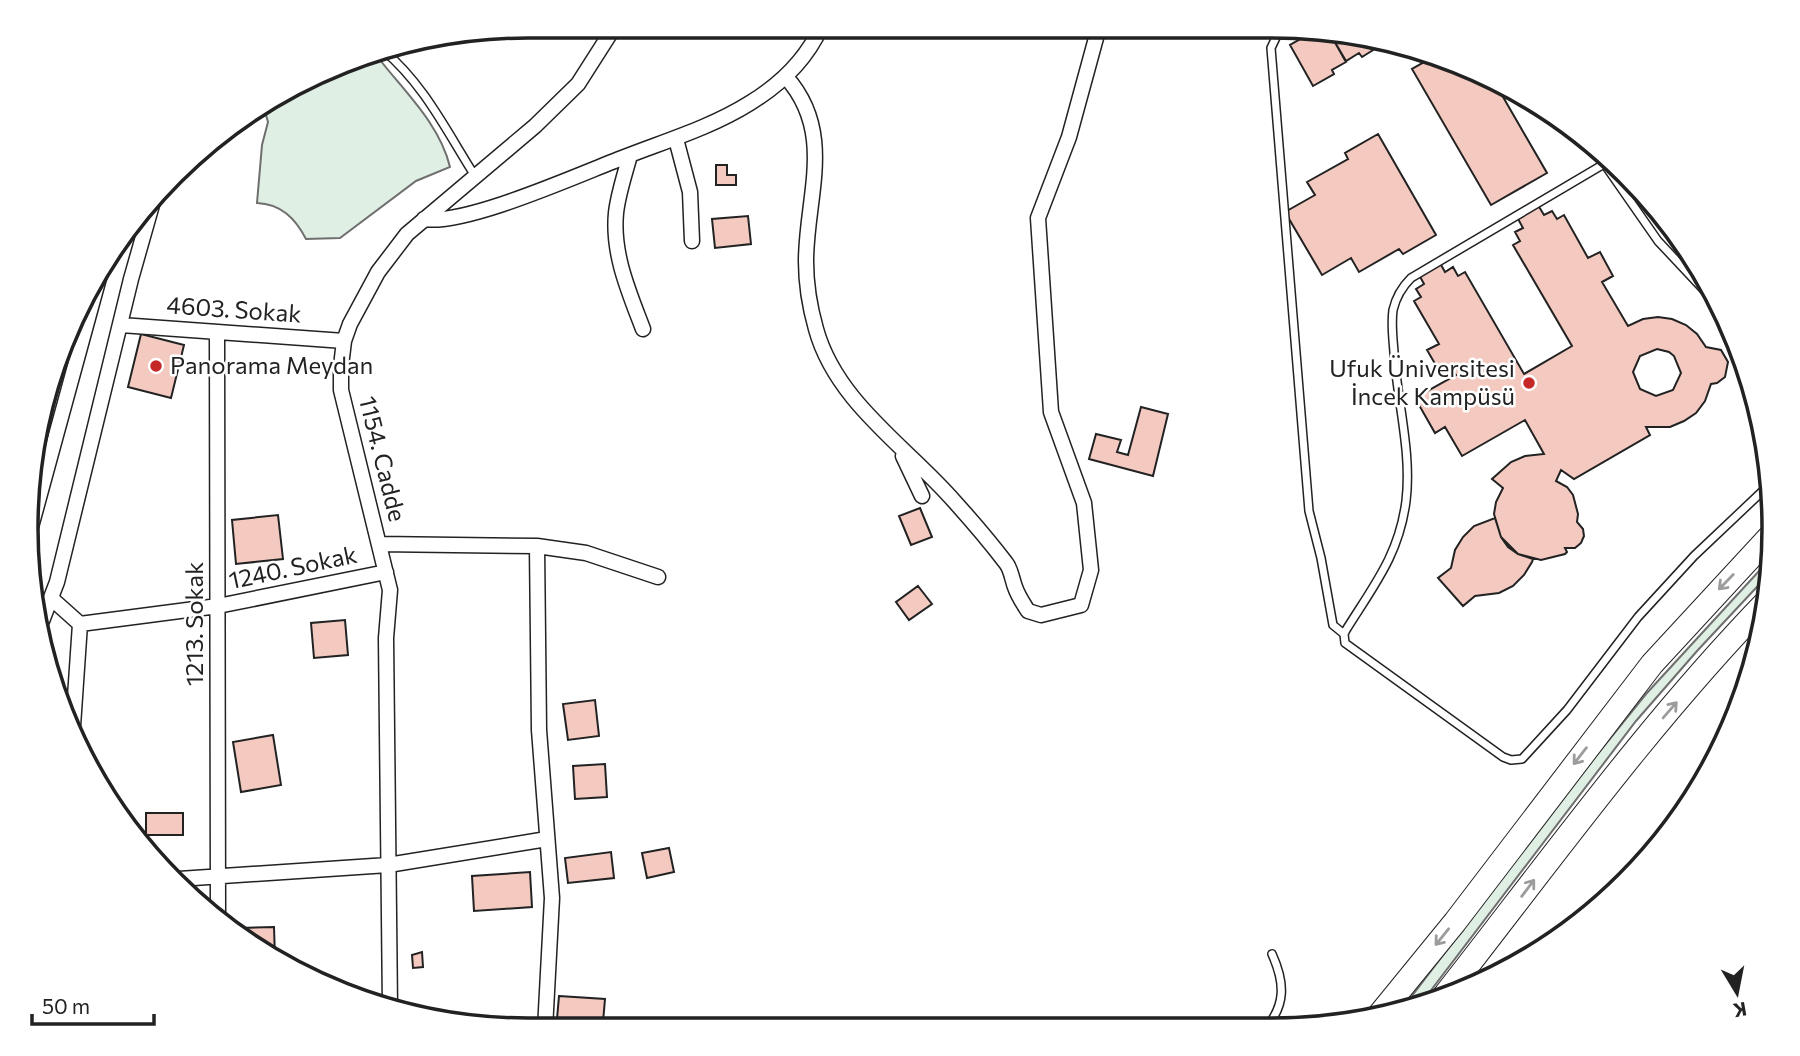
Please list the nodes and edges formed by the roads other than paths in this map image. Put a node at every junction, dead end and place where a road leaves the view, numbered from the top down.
1 (607, 38) edge
2 (816, 38) edge
3 (1096, 38) edge
4 (1276, 38) edge
5 (392, 58) edge
6 (786, 78) junction
7 (676, 139) junction
8 (630, 155) junction
9 (1601, 166) edge
10 (475, 176) junction
11 (1614, 178) edge
12 (424, 219) junction
13 (148, 220) edge
14 (692, 241) dead end
15 (1693, 278) edge
16 (121, 324) junction
17 (643, 329) dead end
18 (217, 332) junction
19 (78, 335) edge
20 (344, 341) junction
21 (894, 440) junction
22 (41, 486) edge
23 (1760, 494) edge
24 (922, 496) dead end
25 (379, 544) junction
26 (537, 546) junction
27 (1761, 546) edge
28 (386, 572) junction
29 (658, 577) dead end
30 (52, 599) junction
31 (218, 606) junction
32 (46, 612) edge
33 (1753, 615) edge
34 (80, 624) junction
35 (1344, 634) junction
36 (74, 710) edge
37 (547, 839) junction
38 (388, 865) junction
39 (217, 876) junction
40 (187, 878) edge
41 (218, 906) edge
42 (1272, 954) dead end
43 (1455, 981) edge
44 (390, 998) edge
45 (1389, 1003) edge
46 (546, 1018) edge
47 (1274, 1018) edge

1 - 10 street, 1154. Cadde
2 - 6 street
3 - 21 street
4 - 35 lane
5 - 10 lane
6 - 7 street
6 - 21 street
7 - 8 street
7 - 14 street
8 - 12 street
8 - 17 street
9 - 35 lane
10 - 12 street, 1154. Cadde
11 - 15 lane
12 - 20 street, 1154. Cadde
13 - 16 street
16 - 18 street, 4603. Sokak
16 - 30 street
18 - 20 street, 4603. Sokak
18 - 31 street, 1213. Sokak
19 - 22 street
20 - 25 street, 1154. Cadde
21 - 24 street
23 - 35 lane
25 - 26 street, 1240. Sokak
25 - 28 street, 1154. Cadde
26 - 29 street, 1240. Sokak
26 - 37 street
27 -> 45 main road
28 - 31 street, 1240. Sokak
28 - 38 street, 1154. Cadde
30 - 32 street
30 - 34 street
31 - 34 street, 1240. Sokak
31 - 39 street, 1213. Sokak
43 -> 33 main road
34 - 36 street
37 - 38 street
37 - 46 street
38 - 39 street
38 - 44 street, 1154. Cadde
39 - 40 street
39 - 41 street, 1213. Sokak
42 - 47 lane

